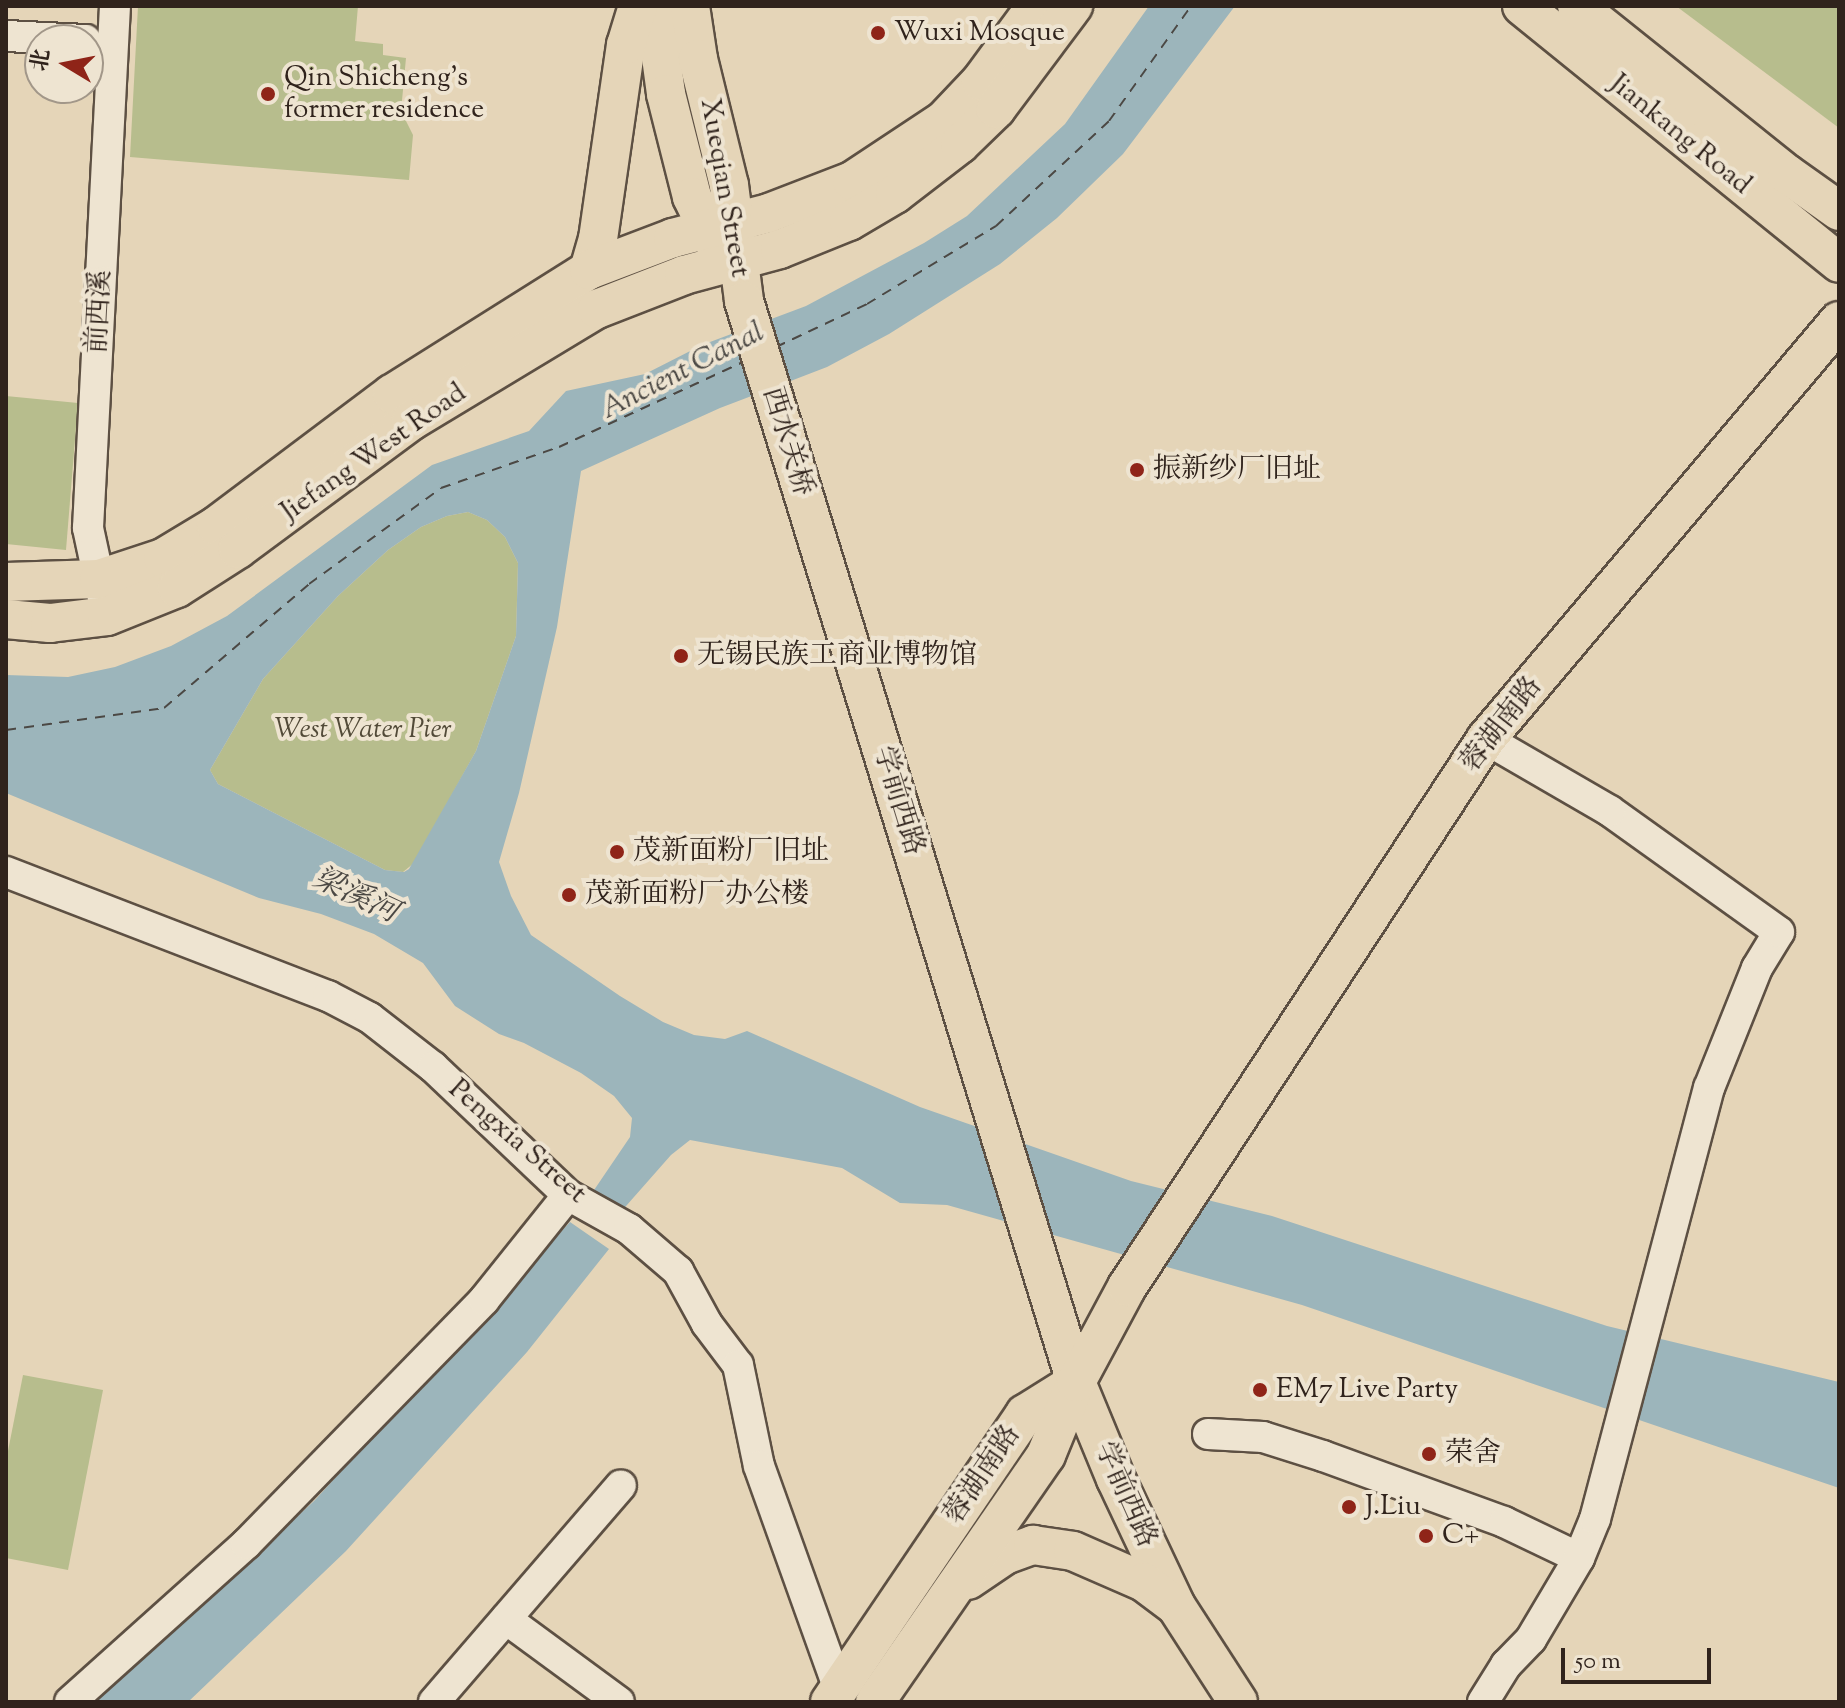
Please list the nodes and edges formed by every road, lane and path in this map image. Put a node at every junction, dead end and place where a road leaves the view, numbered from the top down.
1 (115, 6) edge
2 (638, 6) edge
3 (654, 6) edge
4 (690, 6) edge
5 (1036, 6) edge
6 (1073, 6) edge
7 (1522, 6) edge
8 (1577, 6) edge
9 (104, 26) edge
10 (95, 104) edge
11 (1839, 211) edge
12 (721, 225) junction
13 (732, 262) junction
14 (1839, 263) edge
15 (589, 270) junction
16 (744, 301) joint
17 (1839, 321) edge
18 (815, 536) joint
19 (99, 579) junction
20 (6, 582) edge
21 (107, 616) junction
22 (6, 619) edge
23 (1486, 739) junction
24 (6, 872) edge
25 (568, 1195) junction
26 (1076, 1382) junction
27 (1208, 1434) dead end
28 (621, 1485) dead end
29 (1579, 1558) junction
30 (956, 1588) junction
31 (1176, 1606) junction
32 (506, 1619) junction
33 (1522, 1653) junction
34 (842, 1698) edge
35 (70, 1702) edge
36 (434, 1702) edge
37 (619, 1702) edge
38 (875, 1702) edge
39 (1238, 1702) edge
40 (1483, 1702) edge
41 (1501, 1702) edge

1 - 9 street, 前西溪
2 - 15 main road
3 - 12 main road, Xueqian Street
4 - 12 main road, Xueqian Street
5 - 12 main road, Jiefang West Road
6 - 13 main road, Jiefang West Road
7 - 14 main road, Jiankang Road
8 - 11 main road, Jiankang Road
10 - 19 street, 前西溪
12 - 13 main road, Xueqian Street
12 - 15 main road, Jiefang West Road
13 - 16 main road, Xueqian Street
13 - 21 main road, Jiefang West Road
15 - 19 main road, Jiefang West Road
16 - 18 main road, 西水关桥
17 - 23 main road, 蓉湖南路
18 - 26 main road, 学前西路
19 - 20 main road, Jiefang West Road
19 - 21 street, 前西溪
21 - 22 main road, Jiefang West Road
23 - 26 main road, 蓉湖南路
23 - 29 street
24 - 25 street, Pengxia Street
25 - 34 street, Pengxia Street
25 - 35 street
26 - 30 main road, 蓉湖南路
26 - 31 main road, 学前西路
26 - 34 main road, 蓉湖南路
27 - 29 street
28 - 32 street
29 - 33 street
30 - 31 main road
30 - 38 main road, 蓉湖南路
31 - 39 main road, 学前西路
32 - 36 street
32 - 37 street
33 - 40 street
33 - 41 street

